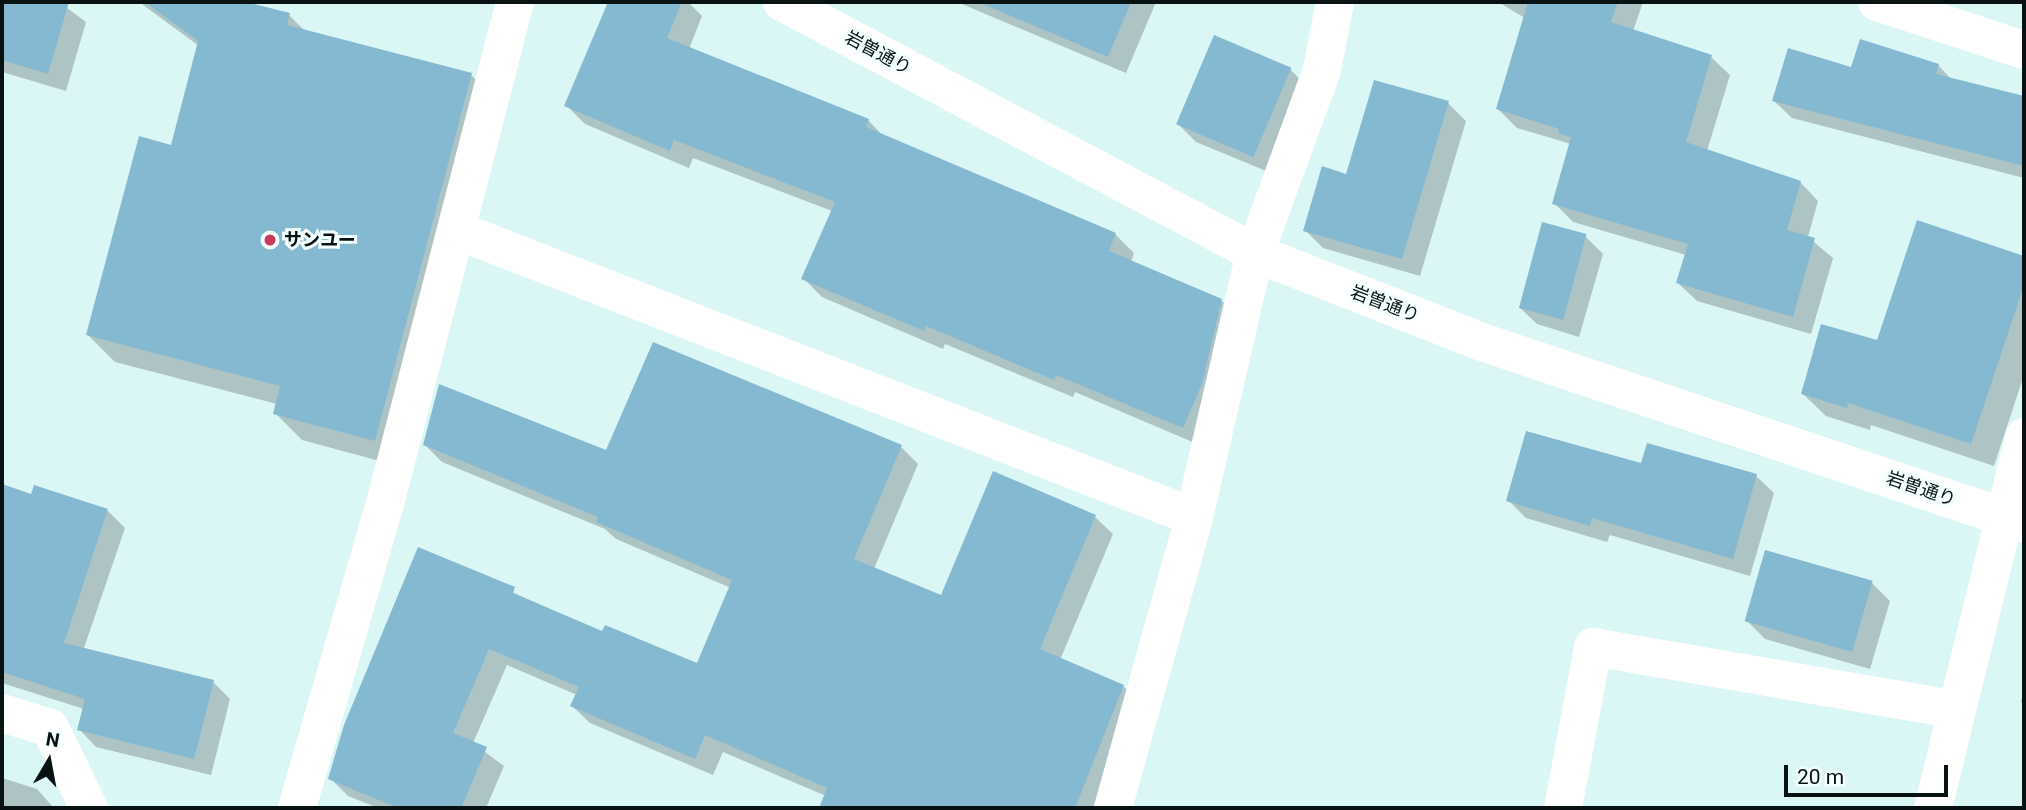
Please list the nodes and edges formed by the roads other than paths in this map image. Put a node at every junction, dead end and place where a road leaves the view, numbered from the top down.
1 (515, 2) edge
2 (782, 2) edge
3 (1335, 2) edge
4 (1877, 2) edge
5 (2024, 50) edge
6 (456, 230) junction
7 (1255, 253) junction
8 (2024, 437) edge
9 (1194, 517) junction
10 (2014, 520) edge
11 (1957, 710) junction
12 (2, 713) edge
13 (89, 808) edge
14 (297, 808) edge
15 (1113, 808) edge
16 (1563, 808) edge
17 (1933, 808) edge

1 - 6 street
2 - 7 street, 岩曽通り
3 - 7 street
4 - 5 street
6 - 9 street
6 - 14 street
7 - 9 street
7 - 10 street, 岩曽通り
8 - 10 street
9 - 15 street
10 - 11 street
11 - 16 street
11 - 17 street
12 - 13 street

